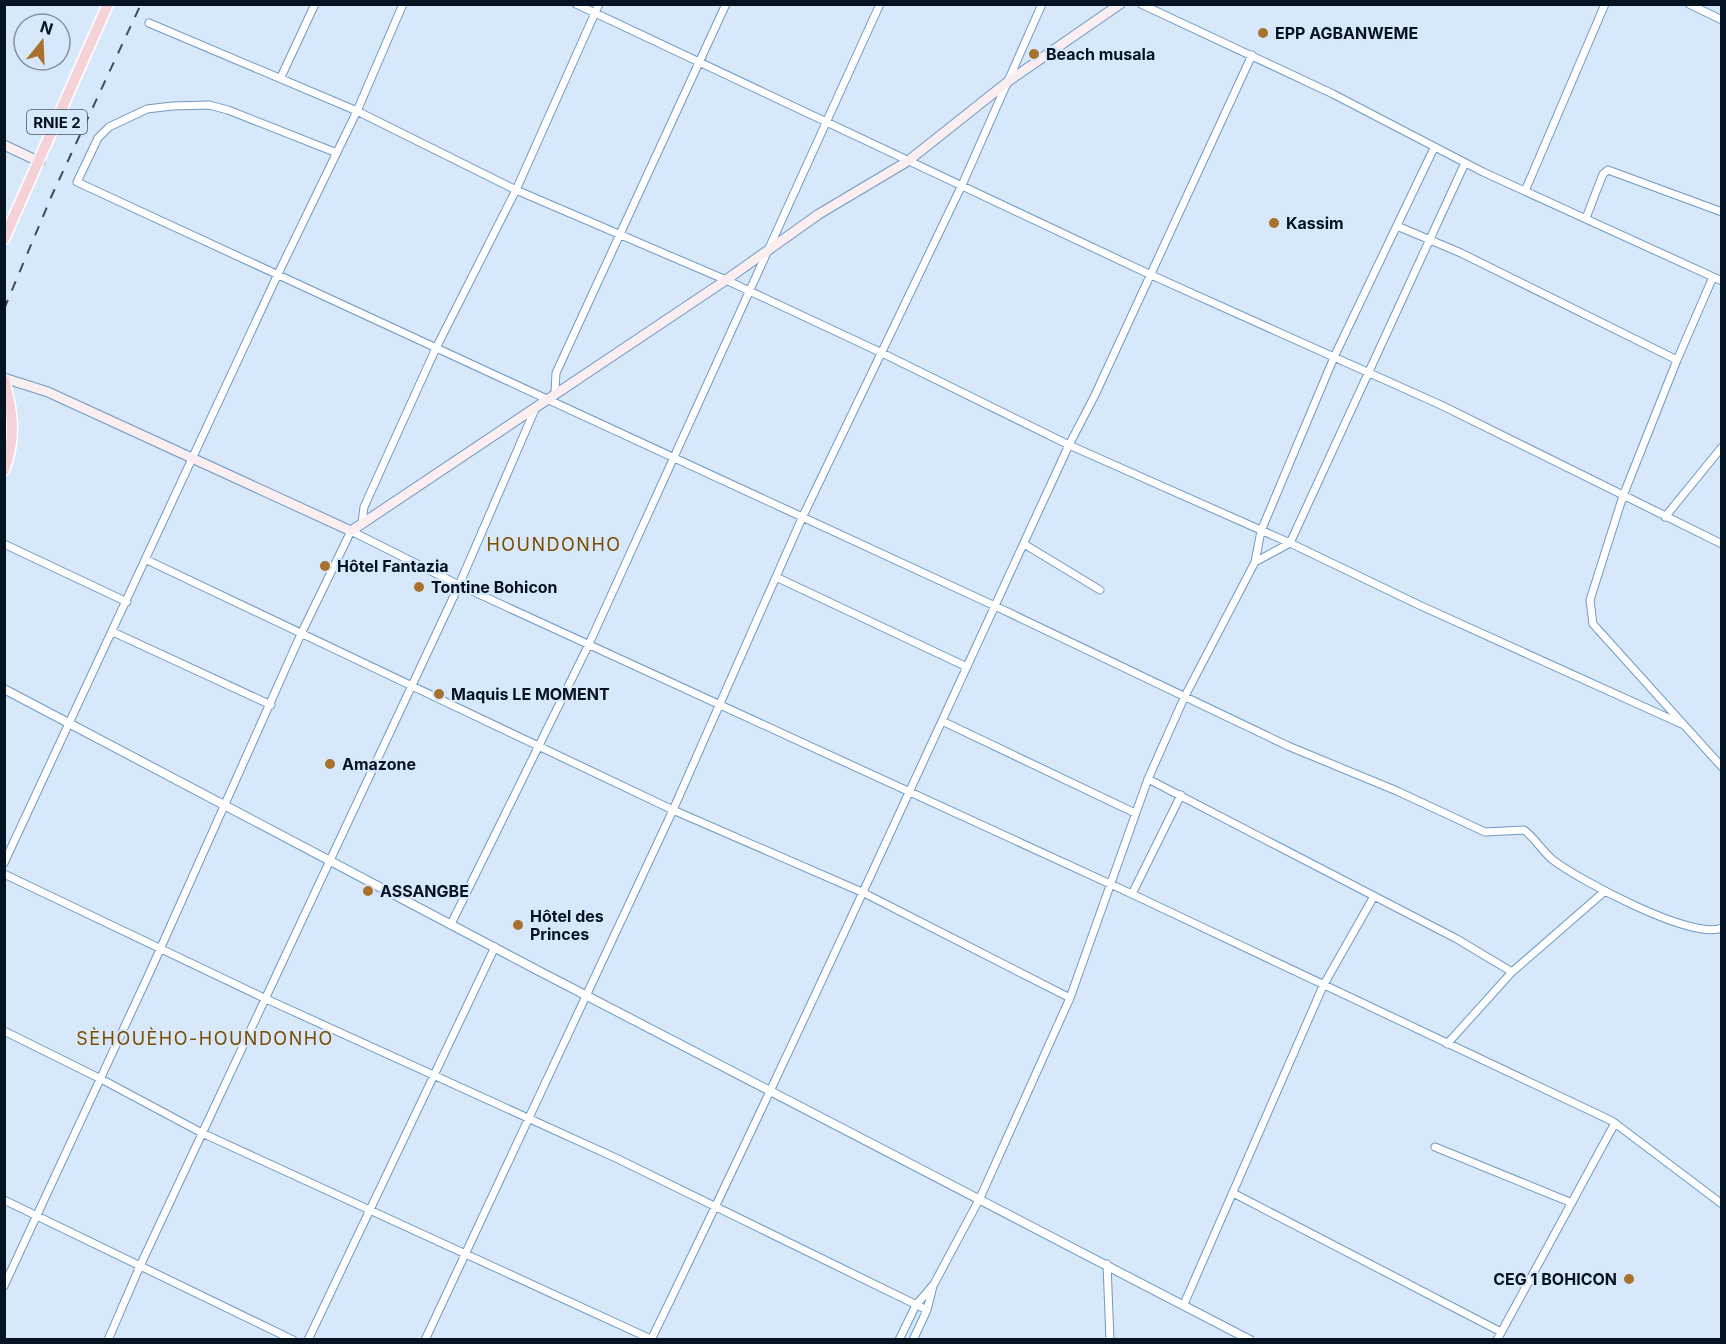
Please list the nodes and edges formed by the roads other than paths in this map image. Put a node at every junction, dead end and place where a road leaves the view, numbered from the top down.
1 (108, 4) edge
2 (315, 4) edge
3 (403, 4) edge
4 (576, 4) edge
5 (599, 4) edge
6 (726, 4) edge
7 (880, 4) edge
8 (1042, 4) edge
9 (1120, 4) edge
10 (1141, 4) edge
11 (1605, 4) edge
12 (1689, 4) edge
13 (595, 14) junction
14 (1722, 20) edge
15 (149, 23) dead end
16 (1252, 55) junction
17 (699, 62) junction
18 (281, 77) junction
19 (1010, 80) junction
20 (357, 111) junction
21 (828, 121) junction
22 (4, 145) edge
23 (1434, 148) junction
24 (336, 153) junction
25 (908, 161) junction
26 (40, 162) junction
27 (1464, 163) junction
28 (962, 185) junction
29 (516, 190) junction
30 (1525, 191) junction
31 (1722, 212) edge
32 (1586, 218) junction
33 (1396, 226) junction
34 (620, 237) junction
35 (4, 239) edge
36 (1429, 240) junction
37 (765, 252) junction
38 (1149, 274) junction
39 (277, 276) junction
40 (1713, 277) junction
41 (726, 280) junction
42 (1722, 281) edge
43 (749, 292) junction
44 (436, 348) junction
45 (882, 353) junction
46 (1335, 355) junction
47 (1677, 360) junction
48 (1369, 371) junction
49 (4, 380) edge
50 (555, 392) junction
51 (547, 399) junction
52 (536, 406) junction
53 (1069, 446) junction
54 (1722, 447) edge
55 (1718, 456) edge
56 (193, 458) junction
57 (674, 458) junction
58 (4, 470) edge
59 (1623, 496) junction
60 (1665, 517) junction
61 (802, 518) junction
62 (362, 524) junction
63 (351, 531) junction
64 (1261, 531) junction
65 (1290, 543) junction
66 (4, 544) edge
67 (1024, 544) junction
68 (1722, 544) edge
69 (147, 560) junction
70 (1255, 562) junction
71 (776, 577) junction
72 (459, 585) junction
73 (1100, 590) dead end
74 (127, 602) junction
75 (995, 606) junction
76 (113, 632) junction
77 (301, 634) junction
78 (589, 644) junction
79 (967, 667) junction
80 (411, 686) junction
81 (4, 689) edge
82 (1184, 698) junction
83 (720, 704) junction
84 (271, 705) junction
85 (942, 721) junction
86 (71, 722) junction
87 (1684, 725) junction
88 (540, 747) junction
89 (1722, 767) edge
90 (1148, 779) junction
91 (911, 792) junction
92 (1181, 795) junction
93 (225, 807) junction
94 (673, 810) junction
95 (1135, 813) junction
96 (329, 861) junction
97 (4, 863) edge
98 (4, 874) edge
99 (1112, 885) junction
100 (1605, 891) junction
101 (864, 893) junction
102 (1132, 894) junction
103 (1374, 898) junction
104 (451, 924) junction
105 (1722, 928) edge
106 (161, 947) junction
107 (495, 947) junction
108 (1512, 972) junction
109 (1323, 986) junction
110 (586, 995) junction
111 (264, 998) junction
112 (1071, 998) junction
113 (4, 1031) edge
114 (1447, 1044) junction
115 (434, 1075) junction
116 (101, 1078) junction
117 (770, 1091) junction
118 (529, 1118) junction
119 (1615, 1123) junction
120 (202, 1133) junction
121 (1435, 1147) dead end
122 (1233, 1193) junction
123 (980, 1198) junction
124 (4, 1200) edge
125 (1572, 1203) junction
126 (1722, 1204) edge
127 (717, 1206) junction
128 (370, 1210) junction
129 (36, 1216) junction
130 (464, 1254) junction
131 (1107, 1264) junction
132 (140, 1266) junction
133 (934, 1284) junction
134 (4, 1286) edge
135 (1184, 1304) junction
136 (916, 1305) junction
137 (927, 1310) junction
138 (1501, 1332) junction
139 (652, 1339) edge
140 (108, 1340) edge
141 (293, 1340) edge
142 (308, 1340) edge
143 (425, 1340) edge
144 (898, 1340) edge
145 (913, 1340) edge
146 (1110, 1340) edge
147 (1250, 1340) edge
148 (1497, 1340) edge

1 - 26 highway, RNIE 2
2 - 18 street
3 - 20 street
4 - 13 street
5 - 13 street
6 - 17 street
7 - 21 street
8 - 19 street
9 - 19 main road
10 - 16 street
11 - 30 street
12 - 14 street
13 - 17 street
13 - 29 street
15 - 18 street
16 - 23 street
16 - 38 street
17 - 21 street
17 - 34 street
18 - 20 street
19 - 25 main road
19 - 28 street
20 - 24 street
20 - 29 street
21 - 25 street
21 - 37 street
22 - 26 main road
23 - 27 street
23 - 33 street
24 - 39 street
24 - 39 street
25 - 28 street
25 - 37 main road
26 - 35 highway, RNIE 2
27 - 30 street
27 - 36 street
28 - 38 street
28 - 45 street
29 - 34 street
29 - 44 street
30 - 32 street
31 - 32 street
32 - 40 street
33 - 36 street
33 - 46 street
34 - 41 street
34 - 50 street
36 - 47 street
36 - 48 street
37 - 41 main road
37 - 43 street
38 - 46 street
38 - 53 street
39 - 44 street
39 - 56 street
40 - 42 street
40 - 47 street
41 - 43 street
41 - 50 main road
43 - 45 street
43 - 57 street
44 - 51 street
44 - 62 street
45 - 53 street
45 - 61 street
46 - 48 street
46 - 64 street
47 - 59 street
48 - 59 street
48 - 65 street
49 - 56 main road
49 - 58 highway
50 - 51 main road
51 - 52 main road
51 - 57 street
52 - 62 main road
52 - 72 street
53 - 64 street
53 - 67 street
54 - 55 street
55 - 60 street
56 - 63 main road
56 - 69 street
57 - 61 street
57 - 78 street
59 - 60 street
59 - 87 street
60 - 68 street
61 - 71 street
61 - 75 street
62 - 63 main road
63 - 72 street
63 - 77 street
64 - 65 street
64 - 70 street
65 - 70 street
65 - 87 street
66 - 74 street
67 - 73 street
67 - 75 street
69 - 74 street
69 - 77 street
70 - 82 street
71 - 79 street
71 - 83 street
72 - 78 street
72 - 80 street
74 - 76 street
75 - 79 street
75 - 82 street
76 - 84 street
76 - 86 street
77 - 80 street
77 - 84 street
78 - 83 street
78 - 88 street
79 - 85 street
80 - 88 street
80 - 96 street
81 - 86 street
82 - 90 street
82 - 100 street
83 - 91 street
83 - 94 street
84 - 93 street
85 - 91 street
85 - 95 street
86 - 93 street
86 - 97 street
87 - 89 street
88 - 94 street
88 - 104 street
90 - 92 street
90 - 95 street
91 - 99 street
91 - 101 street
92 - 102 street
92 - 103 street
93 - 96 street
93 - 106 street
94 - 101 street
94 - 110 street
95 - 99 street
96 - 104 street
96 - 111 street
98 - 106 street
99 - 102 street
99 - 112 street
100 - 105 street
100 - 108 street
101 - 112 street
101 - 117 street
102 - 109 street
103 - 108 street
103 - 109 street
104 - 107 street
106 - 111 street
106 - 116 street
107 - 110 street
107 - 115 street
108 - 114 street
109 - 114 street
109 - 122 street
110 - 117 street
110 - 118 street
111 - 115 street
111 - 120 street
112 - 123 street
113 - 116 street
114 - 119 street
115 - 118 street
115 - 128 street
116 - 120 street
116 - 129 street
117 - 123 street
117 - 127 street
118 - 127 street
118 - 130 street
119 - 125 street
119 - 126 street
120 - 128 street
120 - 132 street
121 - 125 street
122 - 135 street
122 - 138 street
123 - 131 street
123 - 133 street
124 - 129 street
125 - 138 street
127 - 136 street
127 - 139 street
128 - 130 street
128 - 142 street
129 - 132 street
129 - 134 street
130 - 139 street
130 - 143 street
131 - 135 street
131 - 146 street
132 - 140 street
132 - 141 street
133 - 136 street
133 - 137 street
135 - 147 street
136 - 137 street
136 - 144 street
137 - 145 street
138 - 148 street

